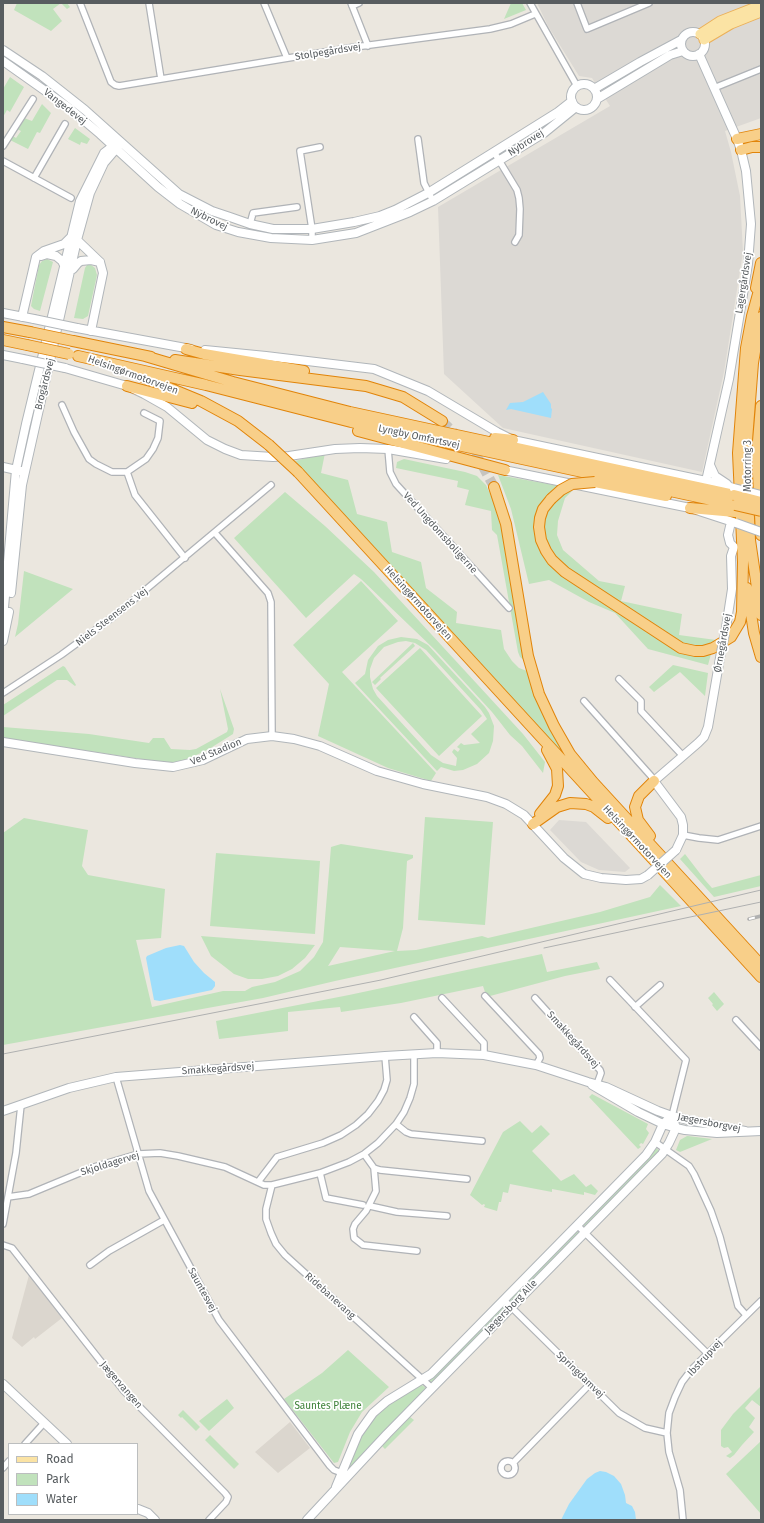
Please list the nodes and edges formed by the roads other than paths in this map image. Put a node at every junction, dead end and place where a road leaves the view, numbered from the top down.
1 (80, 3) edge
2 (149, 3) edge
3 (264, 3) edge
4 (359, 3) edge
5 (530, 3) edge
6 (577, 3) edge
7 (649, 3) edge
8 (351, 4) edge
9 (761, 5) edge
10 (761, 12) edge
11 (535, 14) junction
12 (702, 37) junction
13 (681, 40) junction
14 (368, 46) junction
15 (3, 50) edge
16 (683, 51) junction
17 (699, 54) junction
18 (287, 58) junction
19 (3, 61) edge
20 (761, 69) edge
21 (161, 79) junction
22 (578, 86) junction
23 (714, 88) junction
24 (594, 89) junction
25 (33, 99) dead end
26 (597, 99) junction
27 (574, 104) junction
28 (68, 108) junction
29 (65, 124) dead end
30 (761, 134) edge
31 (115, 136) junction
32 (418, 139) dead end
33 (737, 139) junction
34 (3, 146) edge
35 (116, 147) junction
36 (320, 147) dead end
37 (761, 147) edge
38 (741, 150) junction
39 (494, 152) junction
40 (104, 153) junction
41 (124, 157) junction
42 (500, 160) junction
43 (3, 161) edge
44 (148, 167) junction
45 (34, 178) junction
46 (97, 180) junction
47 (428, 192) junction
48 (71, 198) dead end
49 (181, 200) junction
50 (433, 201) junction
51 (297, 207) dead end
52 (250, 224) junction
53 (249, 234) junction
54 (74, 238) junction
55 (317, 238) junction
56 (515, 242) dead end
57 (36, 258) junction
58 (100, 262) junction
59 (761, 263) edge
60 (68, 269) junction
61 (761, 283) edge
62 (3, 313) edge
63 (22, 317) junction
64 (756, 317) edge
65 (3, 327) edge
66 (91, 331) junction
67 (3, 340) edge
68 (186, 349) junction
69 (3, 355) edge
70 (74, 355) junction
71 (145, 356) junction
72 (206, 385) junction
73 (127, 386) junction
74 (366, 386) junction
75 (62, 406) dead end
76 (761, 406) edge
77 (144, 413) dead end
78 (238, 421) junction
79 (442, 421) tunnel mouth
80 (407, 425) junction
81 (513, 440) junction
82 (388, 449) junction
83 (710, 465) junction
84 (3, 467) edge
85 (16, 470) junction
86 (505, 470) junction
87 (25, 472) junction
88 (127, 472) junction
89 (706, 481) junction
90 (271, 485) dead end
91 (494, 487) tunnel mouth
92 (761, 495) edge
93 (735, 500) junction
94 (761, 502) edge
95 (690, 508) junction
96 (761, 511) edge
97 (761, 518) edge
98 (734, 522) junction
99 (761, 532) edge
100 (215, 533) junction
101 (761, 535) edge
102 (185, 558) junction
103 (743, 562) junction
104 (509, 608) dead end
105 (761, 615) edge
106 (3, 619) edge
107 (3, 641) edge
108 (761, 657) edge
109 (619, 679) dead end
110 (3, 693) edge
111 (584, 701) dead end
112 (535, 731) junction
113 (272, 736) junction
114 (3, 742) edge
115 (684, 756) junction
116 (654, 781) junction
117 (534, 824) junction
118 (761, 826) edge
119 (683, 835) junction
120 (656, 862) junction
121 (686, 883) junction
122 (756, 965) edge
123 (761, 977) edge
124 (610, 980) dead end
125 (761, 980) edge
126 (660, 985) dead end
127 (486, 996) dead end
128 (442, 998) dead end
129 (535, 998) dead end
130 (635, 1007) junction
131 (414, 1017) dead end
132 (736, 1020) dead end
133 (761, 1047) edge
134 (437, 1053) junction
135 (414, 1054) junction
136 (484, 1055) junction
137 (385, 1056) junction
138 (536, 1065) junction
139 (116, 1077) junction
140 (592, 1083) junction
141 (21, 1105) junction
142 (3, 1111) edge
143 (672, 1116) junction
144 (396, 1124) junction
145 (663, 1124) junction
146 (676, 1128) junction
147 (746, 1131) junction
148 (761, 1131) edge
149 (482, 1141) dead end
150 (655, 1142) junction
151 (666, 1149) junction
152 (138, 1154) junction
153 (364, 1154) junction
154 (374, 1168) junction
155 (320, 1173) junction
156 (467, 1179) dead end
157 (258, 1182) junction
158 (272, 1185) junction
159 (8, 1197) junction
160 (366, 1205) junction
161 (447, 1216) dead end
162 (164, 1220) junction
163 (3, 1224) edge
164 (577, 1225) junction
165 (585, 1233) junction
166 (3, 1245) edge
167 (417, 1251) dead end
168 (90, 1265) dead end
169 (504, 1300) junction
170 (761, 1301) edge
171 (511, 1307) junction
172 (746, 1315) junction
173 (707, 1353) junction
174 (422, 1380) junction
175 (3, 1384) edge
176 (590, 1384) junction
177 (432, 1388) junction
178 (44, 1423) junction
179 (667, 1432) junction
180 (26, 1443) edge
181 (66, 1443) edge
182 (513, 1463) dead end
183 (344, 1476) junction
184 (138, 1508) edge
185 (138, 1509) edge
186 (146, 1520) edge
187 (155, 1520) edge
188 (209, 1520) edge
189 (307, 1520) edge
190 (683, 1520) edge

1 - 21 street, Stolpegårdsvej
2 - 21 street
3 - 18 street
4 - 8 street
5 - 11 street
6 - 7 street
8 - 14 street
9 - 12 main road
10 - 12 main road
11 - 14 street, Stolpegårdsvej
11 - 22 street
12 - 13 street
12 - 17 street
13 - 16 street
13 - 24 street
14 - 18 street, Stolpegårdsvej
15 - 31 street, Vangedevej
16 - 17 street
16 - 26 street
17 - 23 street, Lagergårdsvej
18 - 21 street, Stolpegårdsvej
19 - 28 street, Vangedevej
20 - 23 street
22 - 24 street
22 - 27 street
23 - 33 street, Lagergårdsvej
24 - 26 street
25 - 34 street
26 - 27 street
27 - 39 street, Nybrovej
27 - 42 street, Nybrovej
28 - 35 street, Vangedevej
28 - 40 street
29 - 45 street
30 - 33 highway
31 - 35 street
31 - 44 street, Nybrovej
32 - 47 street
33 - 38 street, Lagergårdsvej
35 - 40 street
35 - 41 street, Vangedevej
35 - 44 street
35 - 46 street, Brogårdsvej
36 - 55 street
37 - 38 highway
38 - 83 street, Lagergårdsvej
39 - 42 street
39 - 47 street, Nybrovej
40 - 54 street, Brogårdsvej
41 - 46 street
41 - 49 street, Nybrovej
42 - 50 street, Nybrovej
42 - 56 street
43 - 45 street
44 - 49 street, Nybrovej
45 - 48 street
46 - 54 street, Brogårdsvej
47 - 50 street
47 - 55 street, Nybrovej
49 - 52 street, Nybrovej
49 - 53 street, Nybrovej
50 - 55 street, Nybrovej
51 - 52 street
52 - 53 street
52 - 55 street, Nybrovej
53 - 55 street, Nybrovej
54 - 57 street
54 - 58 street
54 - 60 street, Brogårdsvej
57 - 60 street
57 - 63 street
58 - 60 street
58 - 66 street
59 - 64 highway
60 - 85 street, Brogårdsvej
60 - 87 street, Brogårdsvej
61 - 64 highway
62 - 63 street
63 - 66 street, bridge
64 - 103 highway
64 - 105 highway, Motorring 3
65 - 71 highway, Helsingørmotorvejen, bridge
66 - 68 street
67 - 70 highway, Helsingørmotorvejen, bridge
68 - 74 highway
68 - 81 street
69 - 73 street, bridge
70 - 72 highway, Lyngby Omfartsvej
70 - 78 highway, Helsingørmotorvejen
71 - 74 highway, Helsingørmotorvejen
71 - 80 highway, Lyngby Omfartsvej
72 - 86 highway
72 - 93 highway, Lyngby Omfartsvej
73 - 78 highway
73 - 82 street
74 - 79 highway, Helsingørmotorvejen
75 - 88 street
76 - 101 highway, Motorring 3
77 - 88 street
78 - 112 highway, Helsingørmotorvejen, bridge
80 - 81 highway
80 - 93 highway, Lyngby Omfartsvej
81 - 89 street
82 - 86 street
82 - 104 street, Ved Ungdomsboligerne
83 - 89 street, Lagergårdsvej
83 - 93 street
84 - 85 street
85 - 87 street
85 - 106 street, Brogårdsvej
86 - 95 street
87 - 107 street, Brogårdsvej
88 - 102 street
89 - 93 street
90 - 100 street, Niels Steensens Vej
91 - 121 highway, Helsingørmotorvejen
92 - 93 street, bridge
93 - 94 highway, Lyngby Omfartsvej, bridge
93 - 95 highway
93 - 96 highway, Lyngby Omfartsvej, bridge
93 - 97 highway
93 - 103 highway, bridge
95 - 98 street
98 - 99 street, bridge
98 - 115 street, Ørnegårdsvej, bridge
100 - 102 street, Niels Steensens Vej
100 - 113 street
102 - 110 street, Niels Steensens Vej
103 - 108 highway
109 - 115 street
111 - 116 street
112 - 117 highway
112 - 120 highway, Helsingørmotorvejen
113 - 114 street, Ved Stadion
113 - 117 street, Ved Stadion
115 - 116 street, Ørnegårdsvej
116 - 119 street
116 - 121 highway
117 - 119 street, bridge
117 - 120 highway
118 - 119 street
120 - 122 highway, Helsingørmotorvejen
121 - 122 highway, Helsingørmotorvejen
122 - 123 highway, Helsingørmotorvejen
122 - 125 highway
124 - 130 street
126 - 130 street
127 - 138 street
128 - 136 street
129 - 140 street, Smakkegårdsvej
130 - 143 street
131 - 134 street
132 - 133 street
134 - 135 street, Smakkegårdsvej
134 - 136 street, Smakkegårdsvej
135 - 137 street, Smakkegårdsvej
135 - 144 street, Skjoldagervej
136 - 138 street, Smakkegårdsvej
137 - 139 street, Smakkegårdsvej
137 - 157 street
138 - 140 street, Smakkegårdsvej
139 - 141 street, Smakkegårdsvej
139 - 152 street, Sauntesvej
140 - 143 street, Smakkegårdsvej
140 - 145 street, Smakkegårdsvej
141 - 142 street, Smakkegårdsvej
141 - 159 street
143 - 145 street
143 - 146 street
143 - 147 street, Jægersborgvej
144 - 149 street
144 - 153 street, Skjoldagervej
145 - 146 street, Jægersborgvej
145 - 150 street, Jægersborg Alle
146 - 147 street, Jægersborgvej
146 - 151 street, Jægersborg Alle
147 - 148 street, Jægersborgvej
150 - 151 street
150 - 164 street, Jægersborg Alle
151 - 165 street, Jægersborg Alle
151 - 172 street
152 - 157 street, Skjoldagervej
152 - 159 street, Skjoldagervej
152 - 162 street, Sauntesvej
153 - 154 street
153 - 155 street, Skjoldagervej
154 - 156 street
154 - 160 street
155 - 158 street, Skjoldagervej
155 - 160 street
157 - 158 street, Skjoldagervej
158 - 174 street, Ridebanevang
159 - 163 street
160 - 161 street
160 - 167 street
162 - 168 street
162 - 183 street, Sauntesvej
164 - 165 street
164 - 169 street, Jægersborg Alle
165 - 171 street, Jægersborg Alle
165 - 173 street
166 - 188 street, Jægervangen
169 - 171 street, Springdamvej
169 - 174 street, Jægersborg Alle
170 - 172 street, Ibstrupvej
171 - 176 street, Springdamvej
171 - 177 street, Jægersborg Alle
172 - 173 street, Ibstrupvej
173 - 179 street, Ibstrupvej
174 - 177 street, Ridebanevang
174 - 183 street, Jægersborg Alle
175 - 178 street
176 - 179 street, Springdamvej
176 - 182 street
177 - 183 street, Jægersborg Alle
178 - 180 street
178 - 181 street
179 - 190 street, Ibstrupvej
183 - 189 street, Jægersborg Alle
184 - 187 street
185 - 186 street

